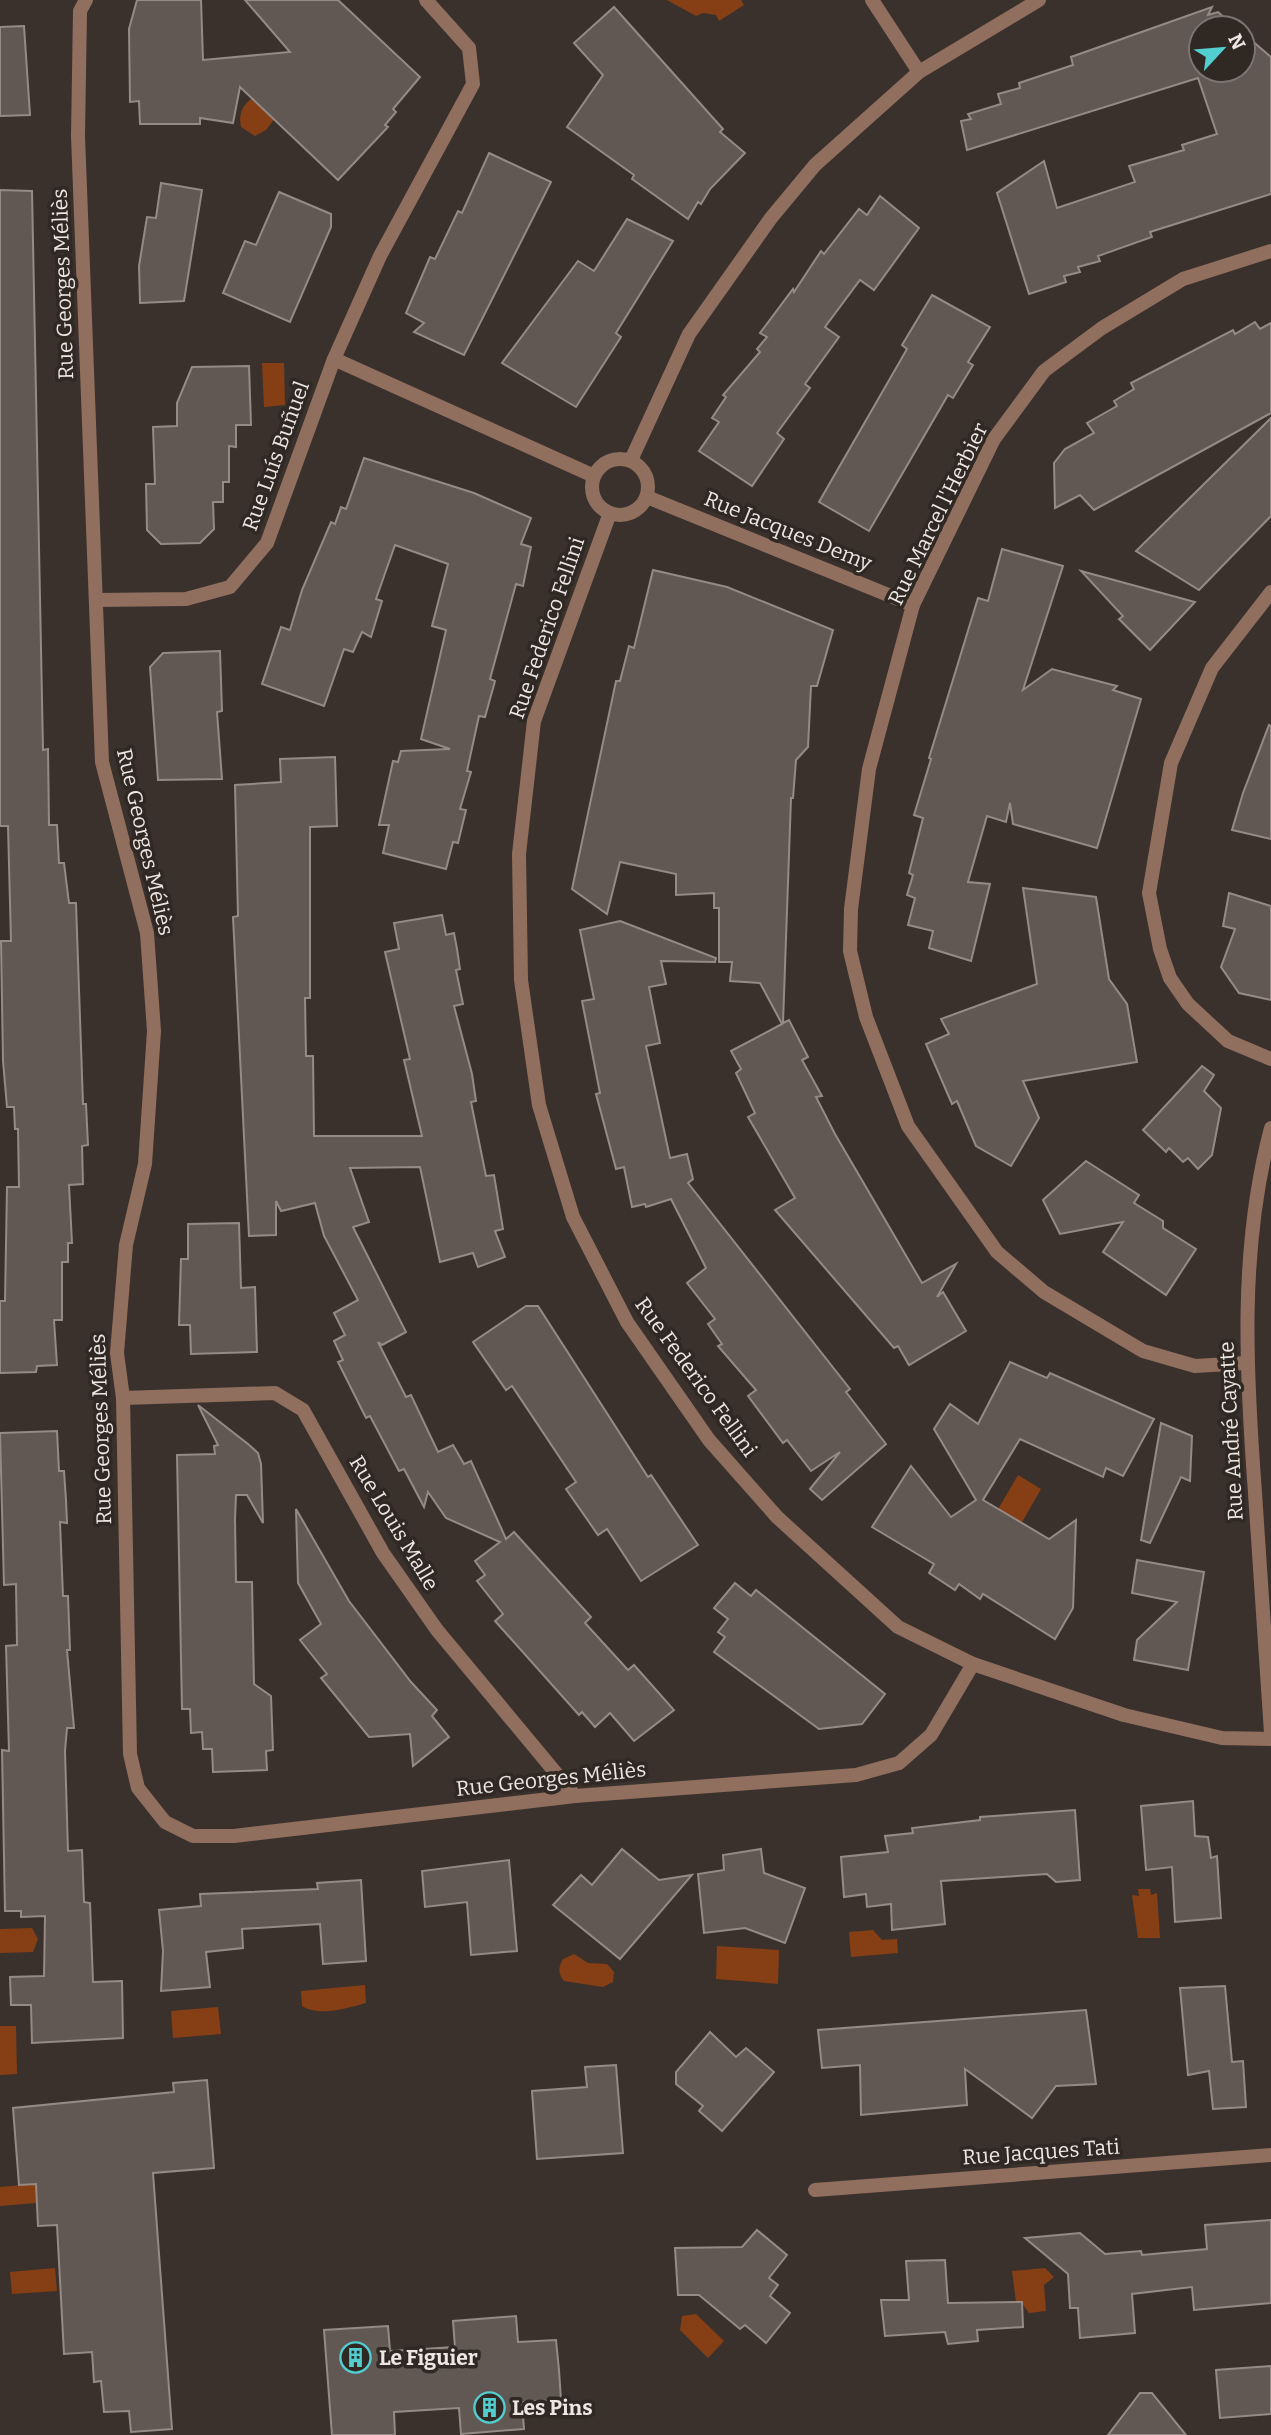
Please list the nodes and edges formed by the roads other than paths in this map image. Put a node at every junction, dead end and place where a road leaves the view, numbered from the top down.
1 (86, 0) edge
2 (426, 0) edge
3 (872, 0) edge
4 (1039, 0) edge
5 (919, 72) junction
6 (1271, 251) edge
7 (334, 359) junction
8 (631, 460) junction
9 (594, 476) junction
10 (647, 497) junction
11 (610, 513) junction
12 (1271, 592) edge
13 (96, 600) junction
14 (913, 605) junction
15 (1271, 1059) edge
16 (1271, 1128) edge
17 (1246, 1363) junction
18 (122, 1398) junction
19 (973, 1664) junction
20 (1271, 1733) edge
21 (1271, 1739) edge
22 (575, 1796) junction
23 (1271, 2155) edge
24 (815, 2190) dead end

1 - 13 street, Rue Georges Méliès
2 - 7 street
3 - 5 street
4 - 5 street
5 - 8 street
6 - 14 street, Rue Marcel l'Herbier
7 - 9 street
7 - 13 street, Rue Luís Buñuel
8 - 9 street
8 - 10 street
9 - 11 street
10 - 11 street
10 - 14 street, Rue Jacques Demy
11 - 19 street, Rue Federico Fellini
12 - 15 street
13 - 18 street, Rue Georges Méliès
14 - 17 street, Rue Marcel l'Herbier
16 - 17 street, Rue André Cayatte
17 - 20 street, Rue André Cayatte
18 - 22 street, Rue Louis Malle
18 - 22 street, Rue Georges Méliès
19 - 21 street, Rue Federico Fellini
19 - 22 street, Rue Georges Méliès
23 - 24 street, Rue Jacques Tati

